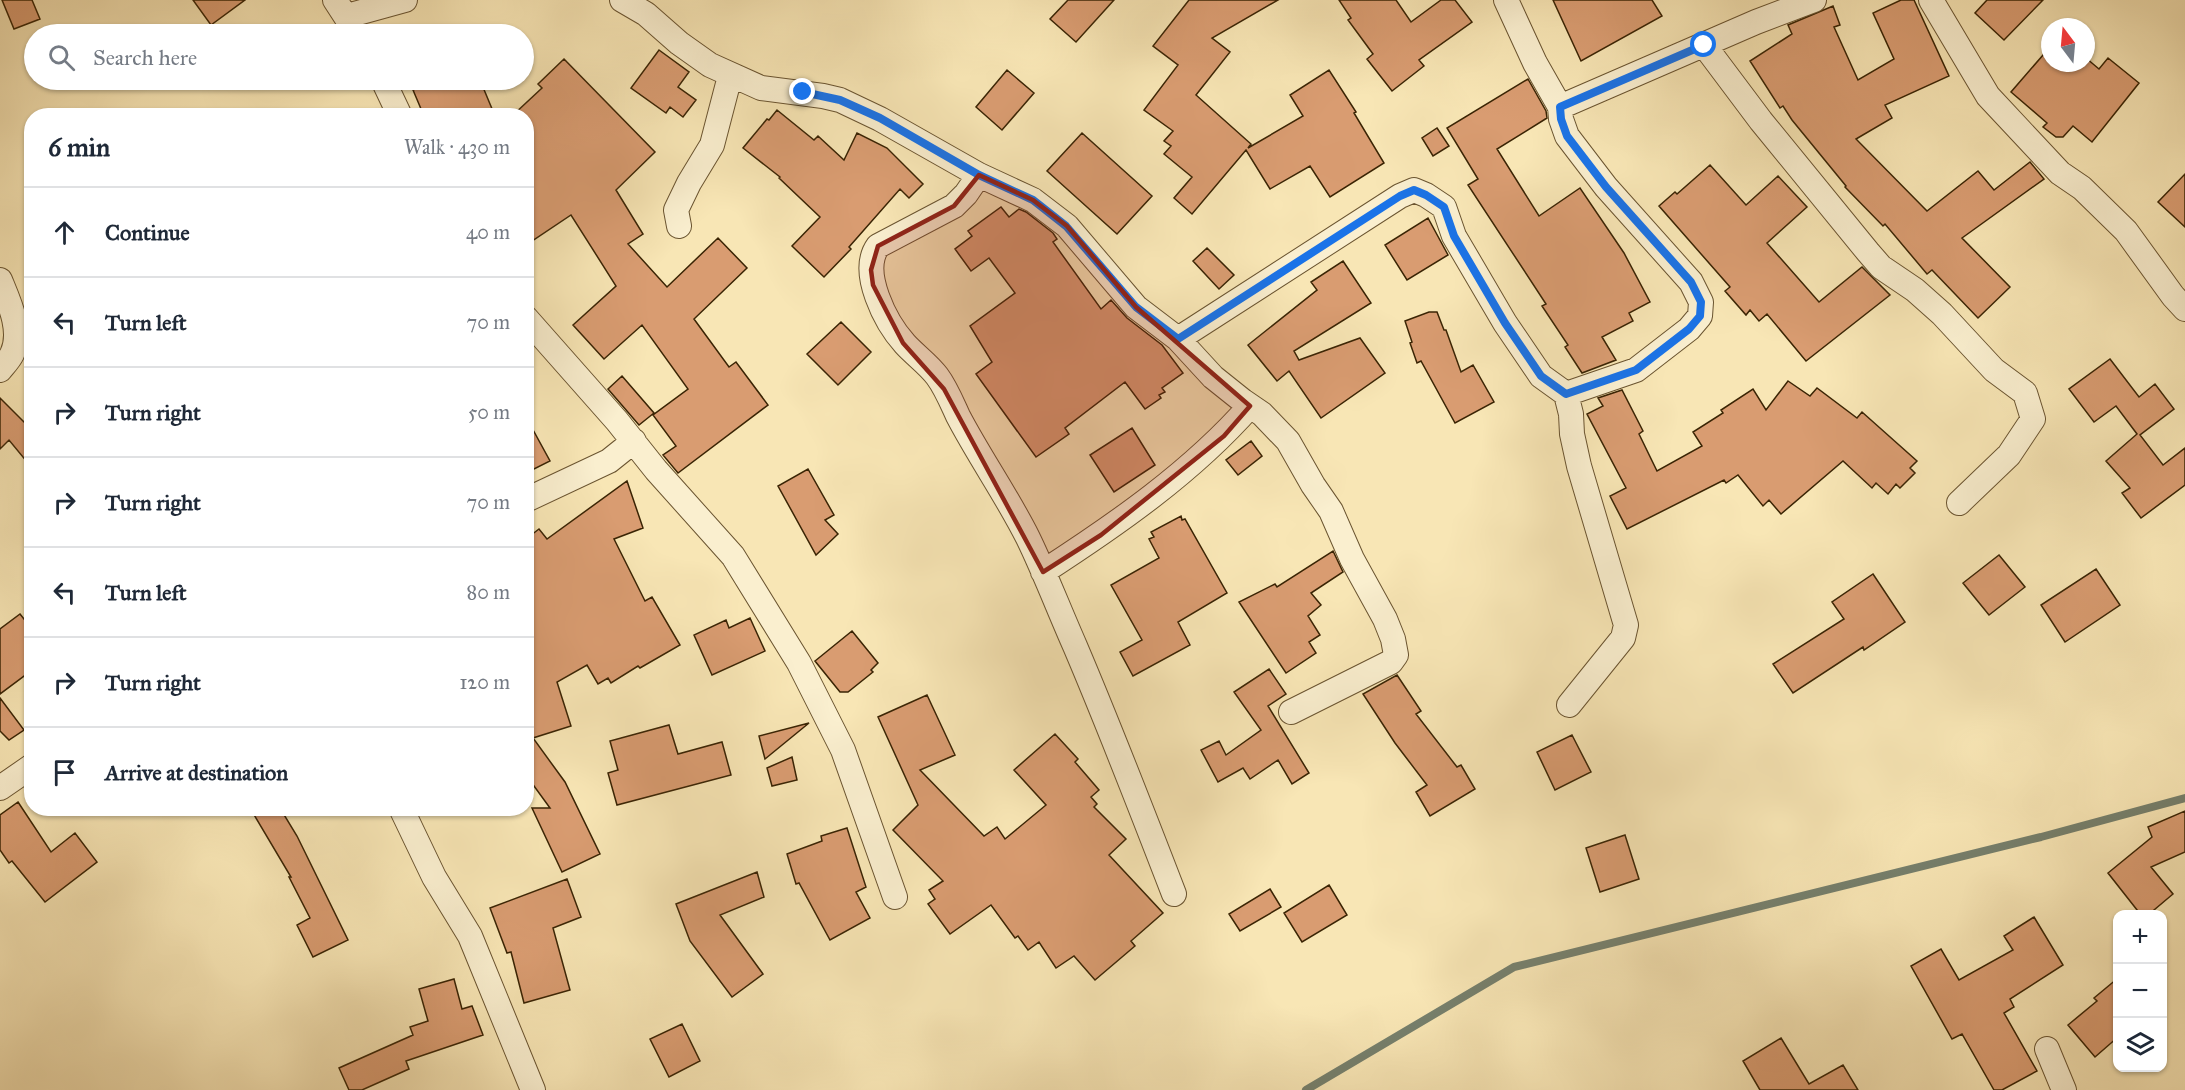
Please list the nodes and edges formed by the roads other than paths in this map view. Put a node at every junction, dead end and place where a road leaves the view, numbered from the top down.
1 (405, 0) edge
2 (1506, 0) edge
3 (1814, 0) edge
4 (1931, 0) edge
5 (627, 1) edge
6 (346, 17) edge
7 (1704, 45) junction
8 (730, 76) junction
9 (388, 90) edge
10 (1560, 107) junction
11 (396, 108) edge
12 (979, 175) junction
13 (679, 226) dead end
14 (0, 280) edge
15 (2185, 309) edge
16 (13, 312) junction
17 (24, 323) edge
18 (534, 327) edge
19 (1178, 339) junction
20 (0, 370) edge
21 (1566, 394) junction
22 (1250, 406) junction
23 (634, 441) junction
24 (534, 496) edge
25 (1959, 503) dead end
26 (1043, 572) junction
27 (1569, 705) dead end
28 (1291, 712) dead end
29 (24, 772) edge
30 (0, 788) edge
31 (405, 816) edge
32 (1174, 894) dead end
33 (895, 897) dead end
34 (2047, 1049) dead end
35 (533, 1090) edge
36 (2064, 1090) edge

1 - 6 street
2 - 10 street
3 - 7 street
4 - 15 street
5 - 8 street
7 - 10 street
7 - 25 street
8 - 12 street
8 - 13 street
9 - 11 street
10 - 21 street
12 - 19 street
12 - 26 street
14 - 16 street
16 - 17 street
16 - 20 street
18 - 23 street
19 - 21 street
19 - 22 street
21 - 27 street
22 - 26 street
22 - 28 street
23 - 24 street
23 - 33 street
26 - 32 street
29 - 30 street
31 - 35 street
34 - 36 street

